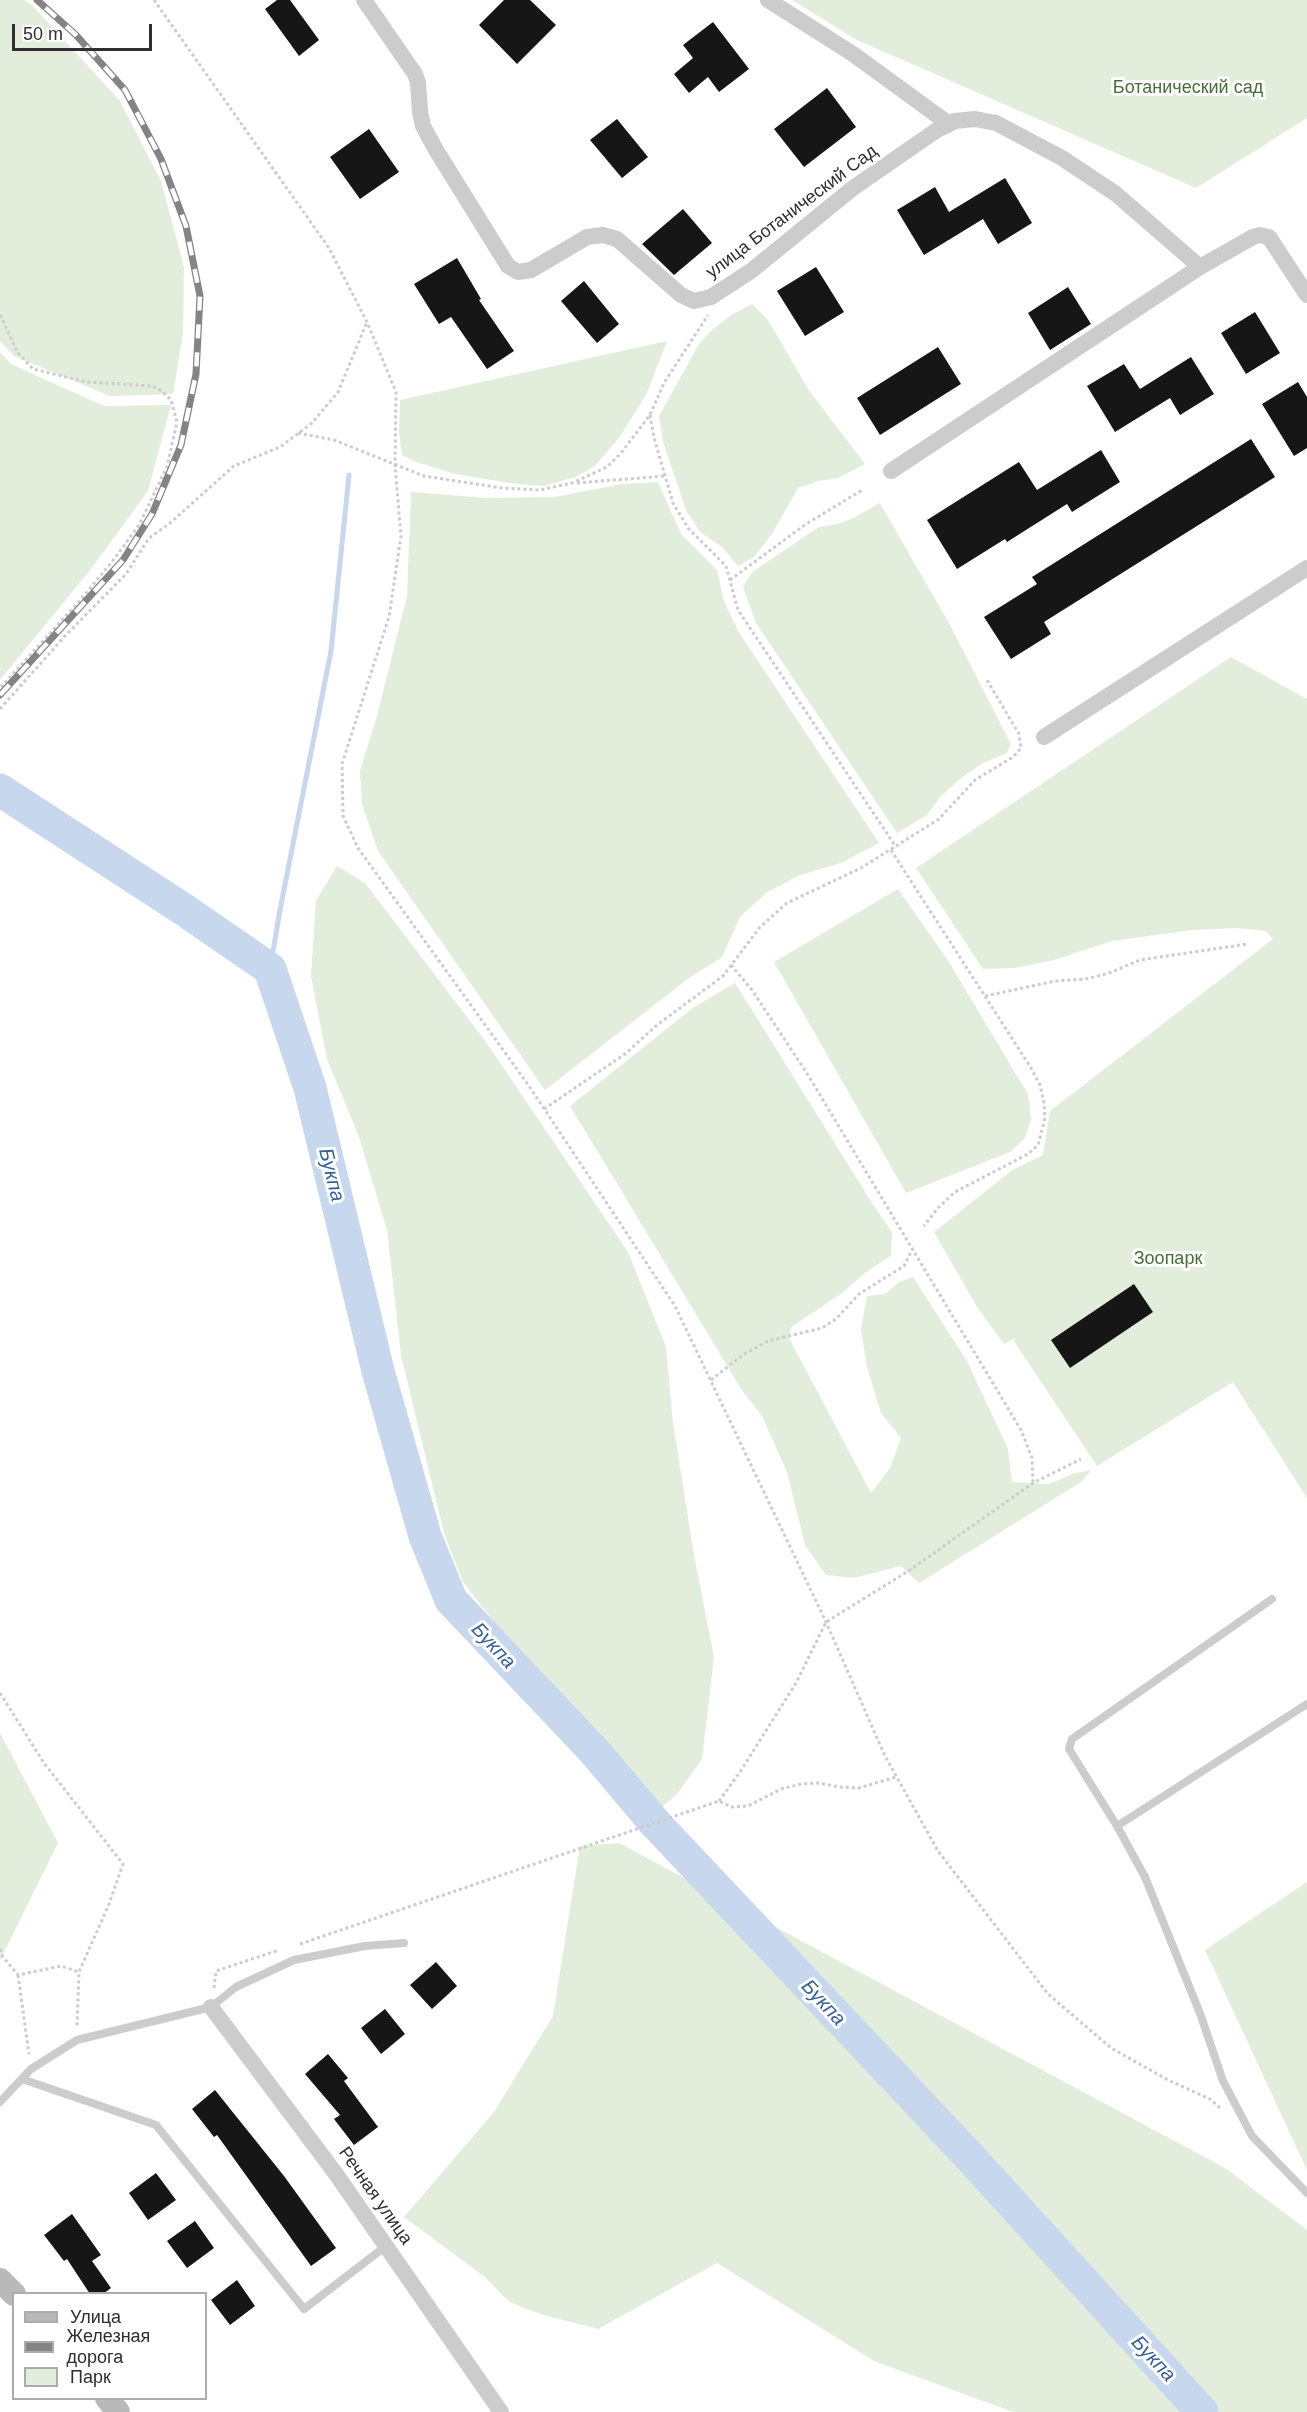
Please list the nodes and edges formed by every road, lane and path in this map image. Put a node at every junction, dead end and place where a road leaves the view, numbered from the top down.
1 (154, 0) edge
2 (364, 0) edge
3 (768, 0) edge
4 (949, 124) junction
5 (1200, 267) junction
6 (1307, 295) edge
7 (710, 313) dead end
8 (0, 315) edge
9 (367, 322) junction
10 (650, 415) junction
11 (298, 433) junction
12 (395, 466) junction
13 (891, 471) dead end
14 (664, 476) junction
15 (572, 483) junction
16 (864, 489) dead end
17 (1307, 568) edge
18 (730, 580) junction
19 (987, 680) dead end
20 (0, 688) edge
21 (0, 709) edge
22 (1044, 737) dead end
23 (896, 847) junction
24 (891, 850) junction
25 (1247, 944) dead end
26 (731, 964) junction
27 (985, 996) junction
28 (544, 1109) junction
29 (924, 1226) dead end
30 (912, 1250) junction
31 (711, 1380) junction
32 (1081, 1459) dead end
33 (1033, 1483) junction
34 (1272, 1599) dead end
35 (826, 1622) junction
36 (0, 1693) edge
37 (1307, 1704) edge
38 (897, 1777) junction
39 (719, 1801) junction
40 (1117, 1826) junction
41 (404, 1943) dead end
42 (295, 1945) dead end
43 (0, 1949) edge
44 (284, 1949) dead end
45 (79, 1972) junction
46 (18, 1975) junction
47 (211, 2007) junction
48 (77, 2040) junction
49 (31, 2069) junction
50 (22, 2079) junction
51 (0, 2102) edge
52 (1227, 2114) dead end
53 (1307, 2193) edge
54 (386, 2246) junction
55 (0, 2280) edge
56 (12, 2292) edge
57 (109, 2400) edge
58 (118, 2412) edge
59 (501, 2412) edge

1 - 9 path
2 - 4 street, улица Ботанический Сад
3 - 4 street
4 - 5 street, улица Ботанический Сад
5 - 6 street
5 - 13 street
7 - 10 path
8 - 20 path
9 - 11 path
9 - 12 path
10 - 14 path
10 - 15 path
11 - 12 path
11 - 21 path
12 - 15 path
12 - 28 path
14 - 15 path
14 - 18 path
16 - 18 path
17 - 22 street
18 - 23 path
19 - 23 path
23 - 24 path
24 - 26 path
24 - 27 path
25 - 27 path
26 - 28 path
26 - 30 path
27 - 29 path
28 - 31 path
30 - 31 path
30 - 33 path
31 - 35 path
32 - 33 path
33 - 35 path
34 - 40 lane
35 - 38 path
35 - 39 path
36 - 45 path
37 - 40 lane
38 - 39 path
38 - 52 path
39 - 42 path
40 - 53 lane
41 - 47 lane
43 - 46 path
44 - 47 path
45 - 46 path
45 - 48 path
46 - 49 path
47 - 48 lane
47 - 54 street, Речная улица
48 - 49 lane
49 - 50 lane
50 - 51 lane
50 - 54 lane
54 - 59 street, Речная улица
55 - 56 main road
57 - 58 main road

